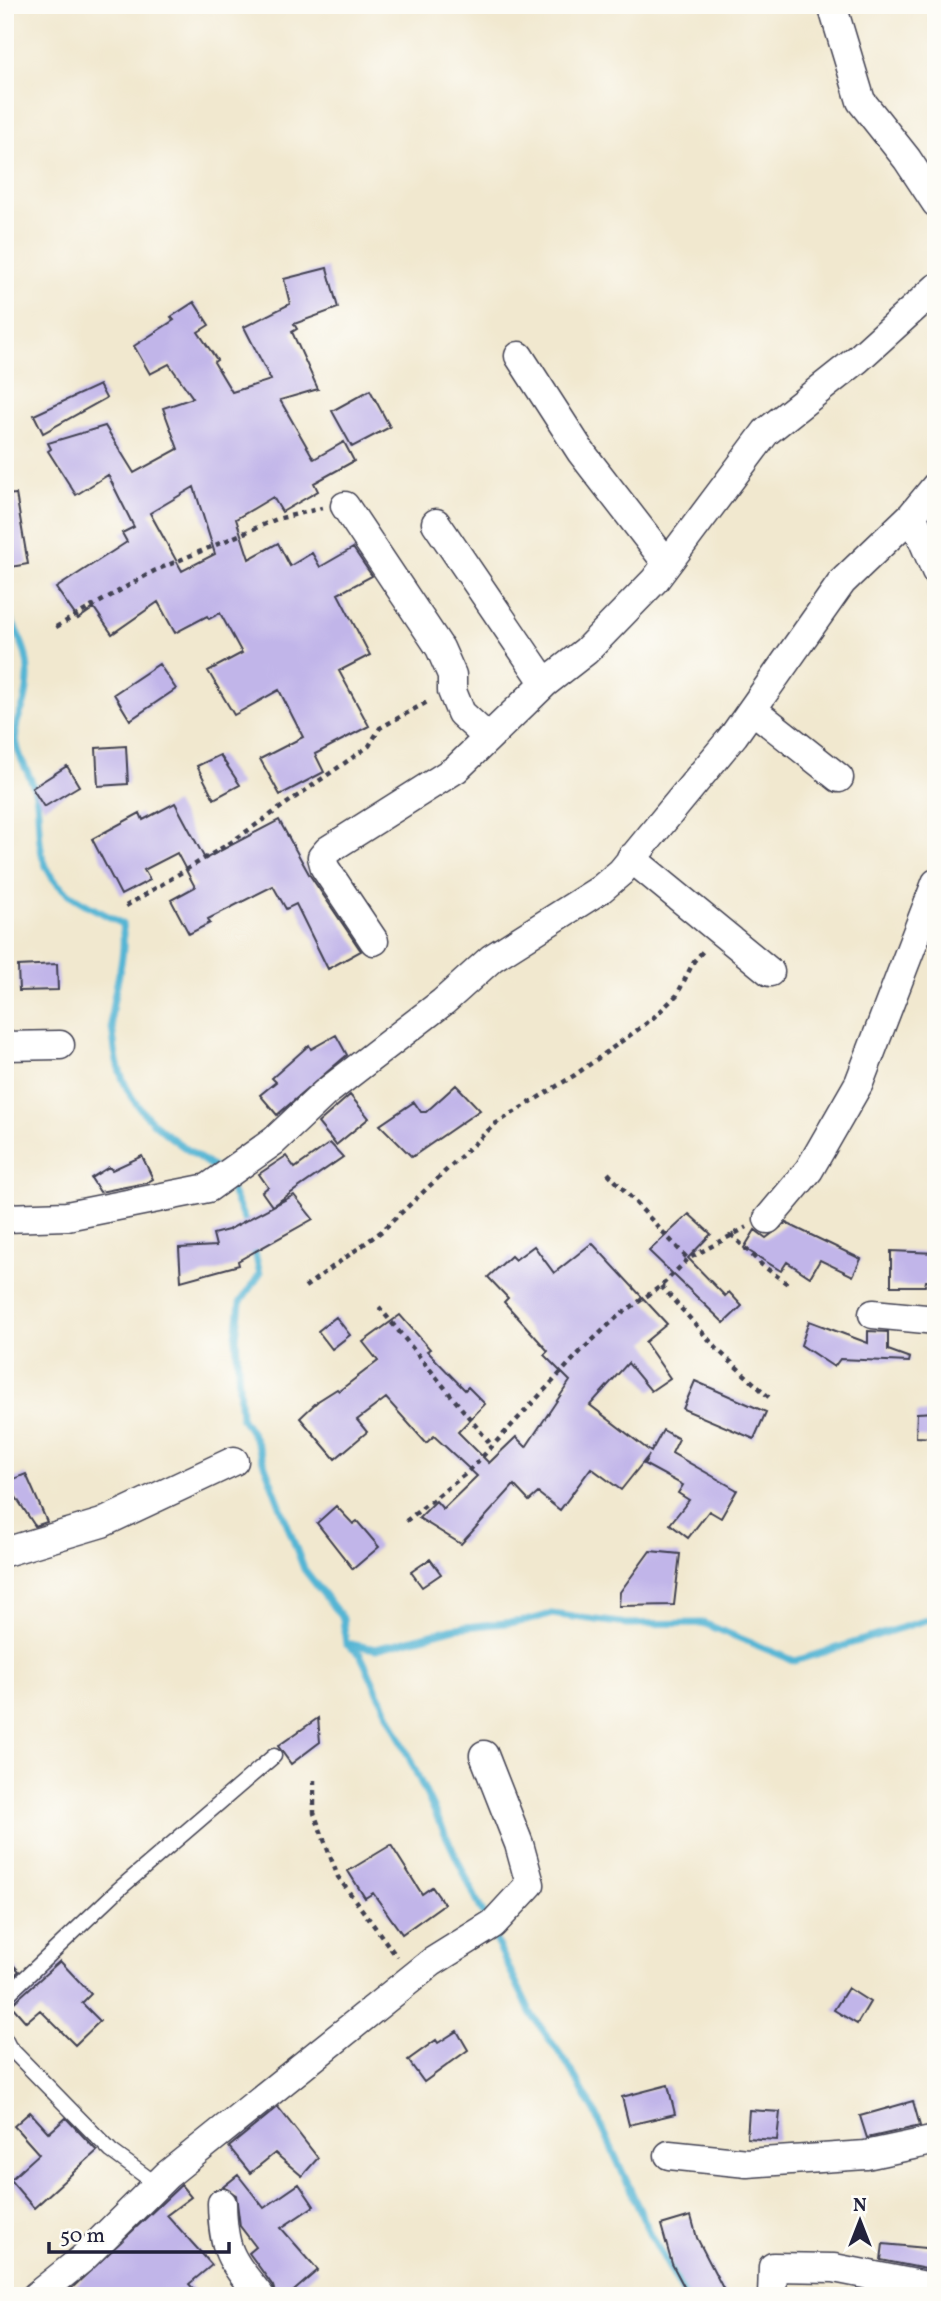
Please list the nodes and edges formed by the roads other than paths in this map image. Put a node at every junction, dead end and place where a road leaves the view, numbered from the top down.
1 (832, 5) edge
2 (936, 204) edge
3 (936, 288) edge
4 (519, 356) dead end
5 (936, 486) edge
6 (345, 506) road end
7 (912, 514) junction
8 (436, 523) dead end
9 (666, 562) junction
10 (936, 572) edge
11 (545, 683) junction
12 (753, 710) junction
13 (488, 738) junction
14 (839, 778) dead end
15 (632, 858) junction
16 (936, 883) edge
17 (374, 941) dead end
18 (770, 972) dead end
19 (60, 1045) dead end
20 (5, 1046) edge
21 (5, 1218) edge
22 (768, 1219) road end
23 (873, 1314) dead end
24 (936, 1320) edge
25 (234, 1461) dead end
26 (5, 1552) edge
27 (484, 1755) dead end
28 (274, 1756) dead end
29 (5, 1997) edge
30 (5, 2039) edge
31 (936, 2140) edge
32 (670, 2155) dead end
33 (156, 2184) junction
34 (222, 2203) dead end
35 (936, 2288) edge
36 (36, 2296) edge
37 (260, 2296) edge
38 (772, 2296) edge

1 - 2 street
3 - 9 street
4 - 9 street
5 - 7 street
6 - 13 street
7 - 10 street
7 - 12 street
8 - 11 street
9 - 11 street
11 - 13 street
12 - 14 street
12 - 15 street
13 - 17 street
15 - 18 street
15 - 21 street
16 - 22 street
19 - 20 street
23 - 24 street
25 - 26 street
27 - 33 street
28 - 29 lane
30 - 33 lane
31 - 32 street
33 - 36 street
34 - 37 street
35 - 38 street

